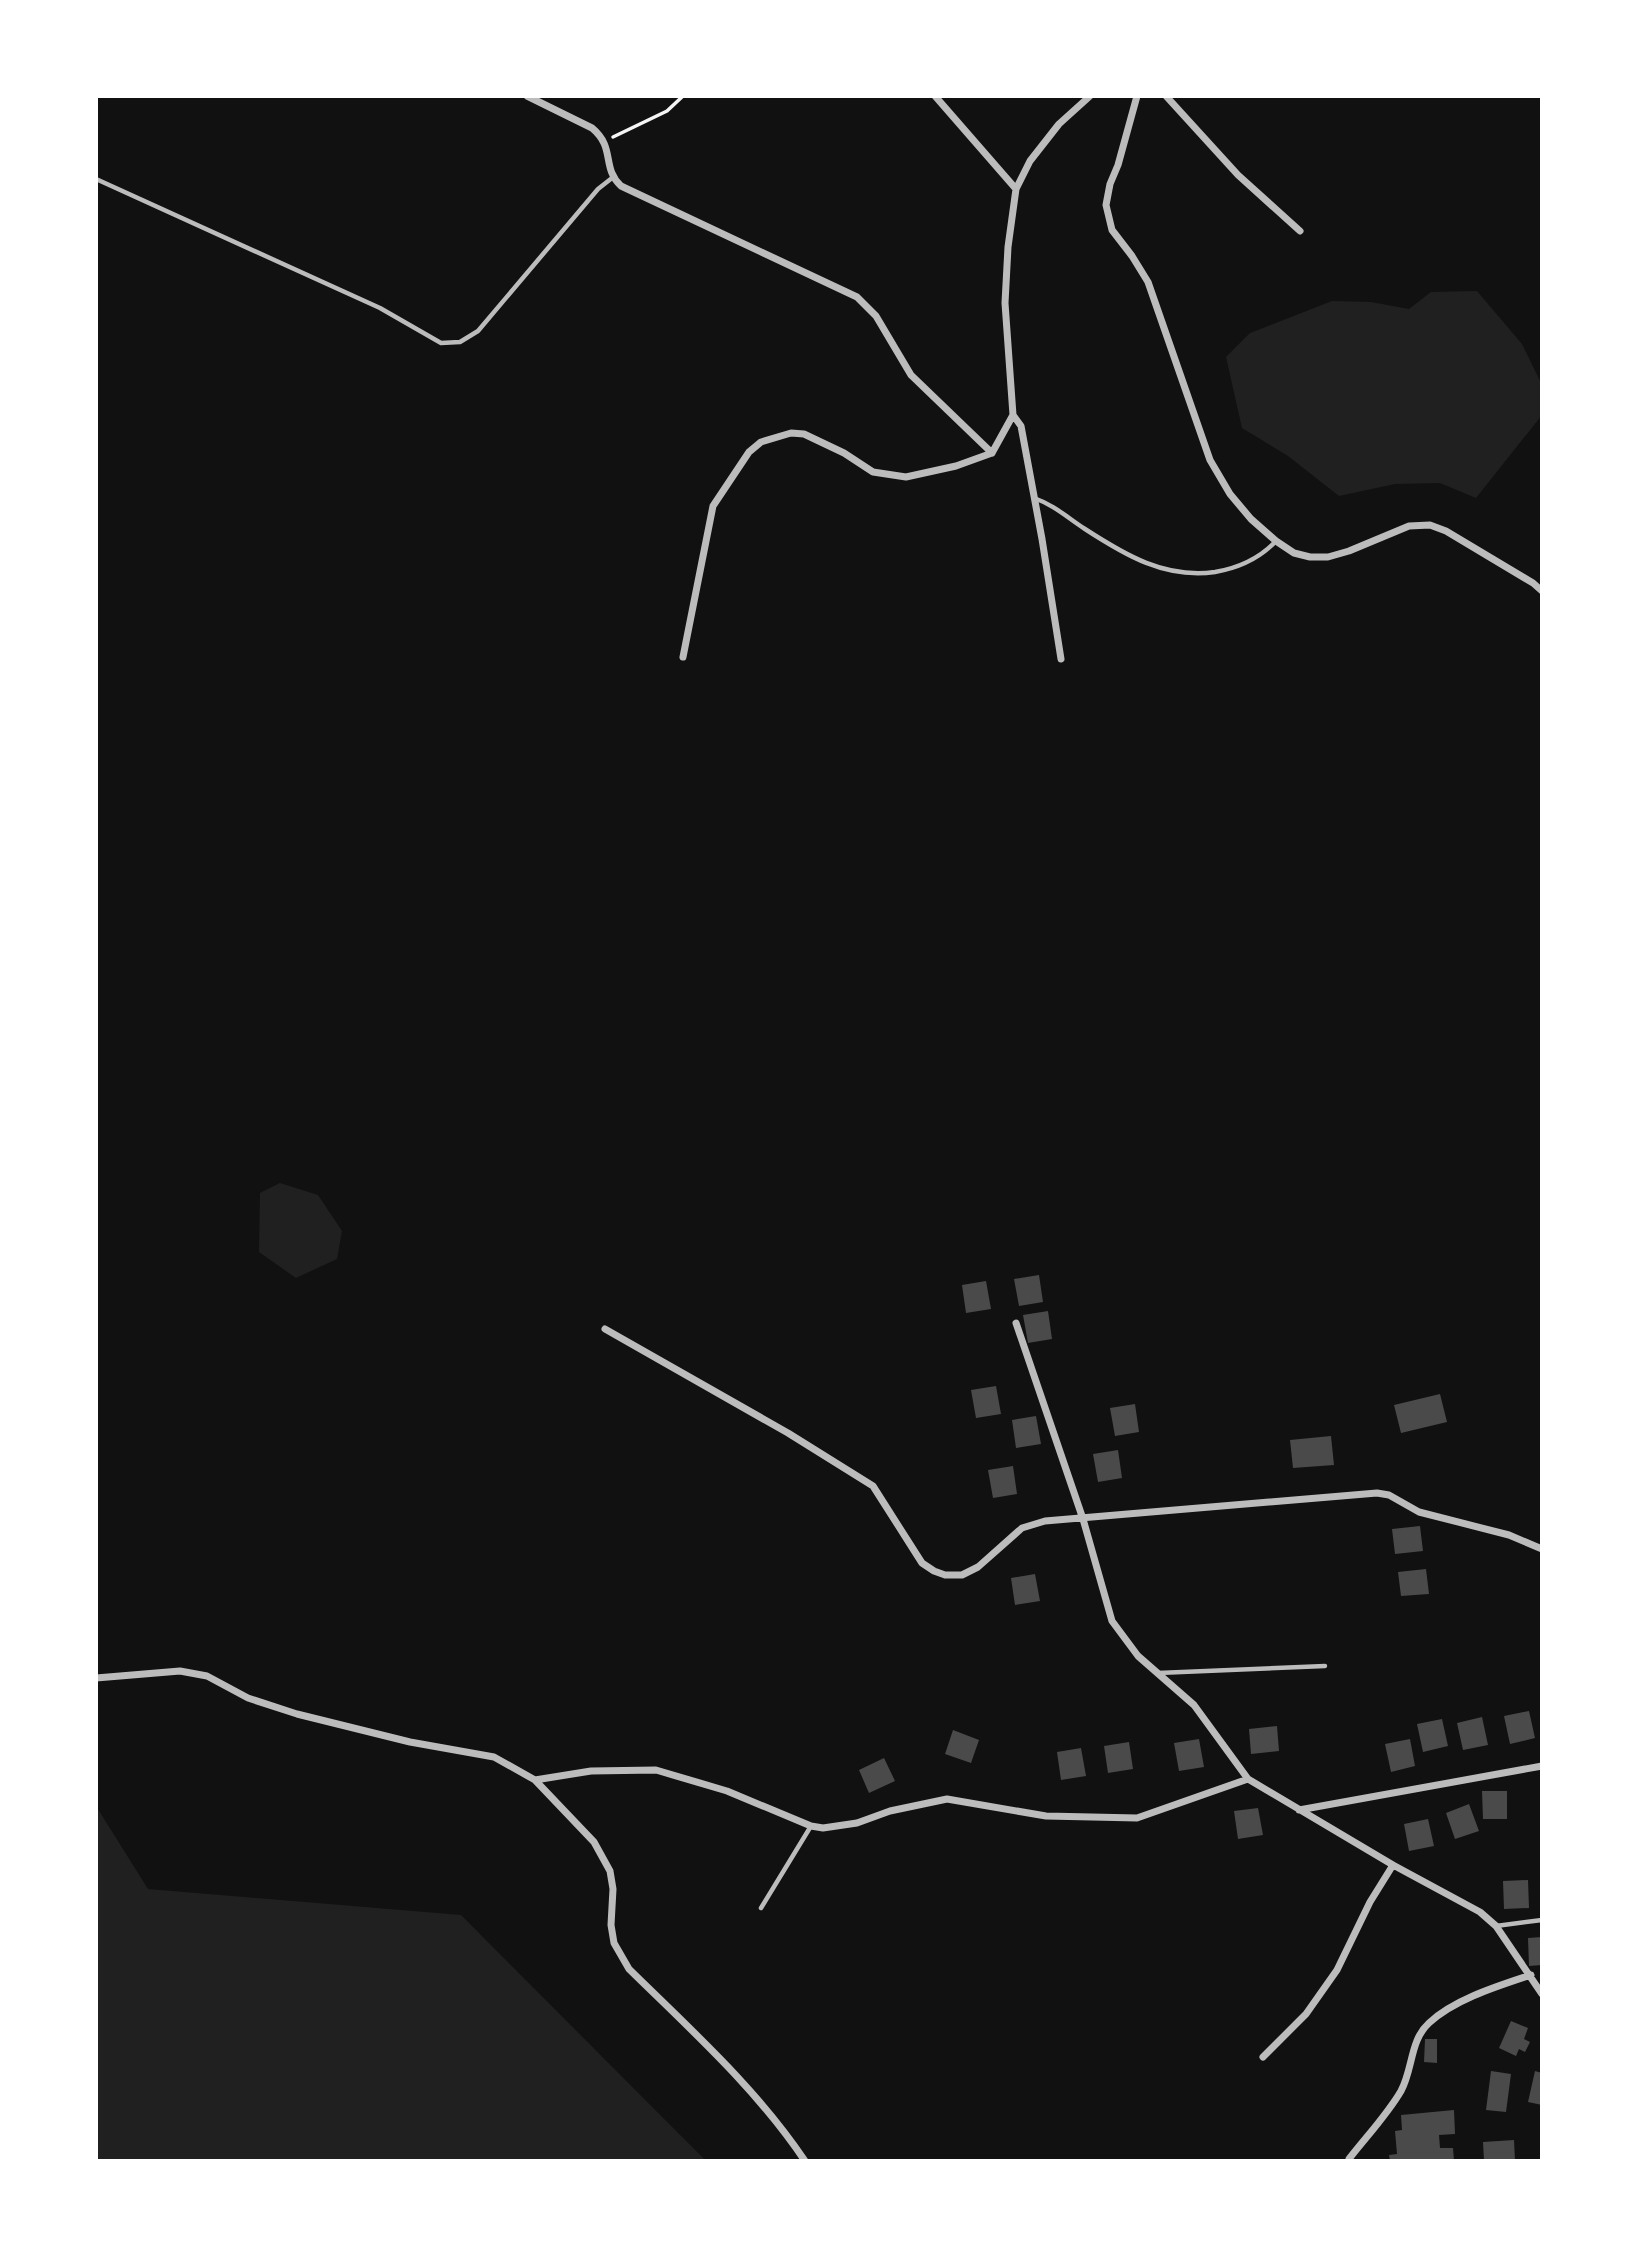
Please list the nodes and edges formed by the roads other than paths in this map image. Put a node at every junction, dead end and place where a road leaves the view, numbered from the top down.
1 (527, 96) edge
2 (935, 96) edge
3 (1090, 96) edge
4 (1137, 96) edge
5 (1166, 96) edge
6 (612, 178) junction
7 (96, 179) edge
8 (1016, 189) junction
9 (1300, 231) dead end
10 (1013, 415) junction
11 (992, 453) junction
12 (1034, 498) junction
13 (1276, 541) junction
14 (1542, 591) edge
15 (683, 657) dead end
16 (1061, 659) dead end
17 (1016, 1323) dead end
18 (605, 1329) dead end
19 (1083, 1519) junction
20 (1542, 1549) edge
21 (1325, 1666) dead end
22 (1157, 1673) junction
23 (96, 1678) edge
24 (1542, 1766) edge
25 (1248, 1779) junction
26 (535, 1780) junction
27 (1299, 1810) junction
28 (811, 1826) junction
29 (1393, 1865) junction
30 (761, 1908) dead end
31 (1542, 1920) edge
32 (1496, 1926) junction
33 (1531, 1975) junction
34 (1542, 1994) edge
35 (1263, 2057) dead end
36 (1348, 2160) edge
37 (805, 2161) edge

1 - 6 street
2 - 8 street
3 - 8 street
4 - 13 street
5 - 9 street
6 - 7 lane
6 - 11 street
8 - 10 street
10 - 11 street
10 - 12 street
11 - 15 street
12 - 13 lane
12 - 16 street
13 - 14 street
17 - 19 street
18 - 19 street
19 - 20 street
19 - 22 street
21 - 22 lane
22 - 25 street
23 - 26 street
24 - 27 street
25 - 27 street
25 - 28 street
26 - 28 street
26 - 37 street
27 - 29 street
28 - 30 lane
29 - 32 street
29 - 35 street
31 - 32 lane
32 - 33 street
33 - 34 street
33 - 36 street

